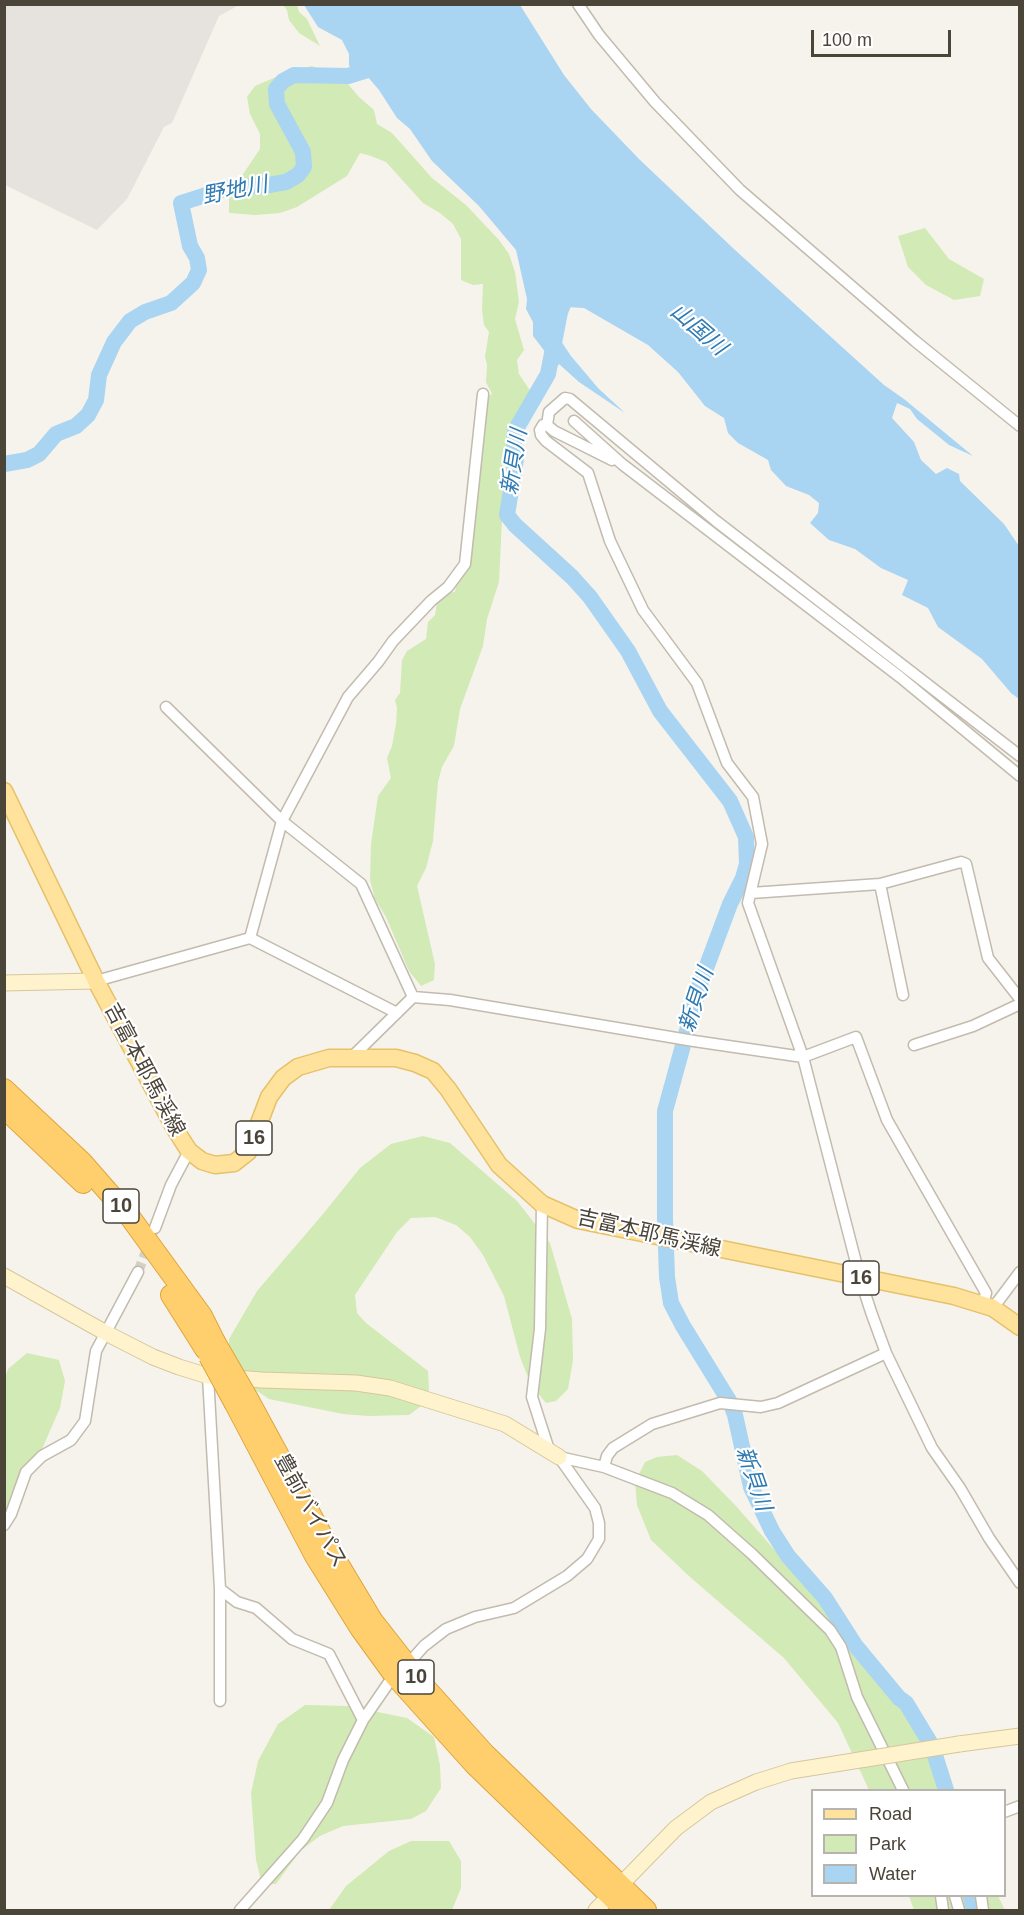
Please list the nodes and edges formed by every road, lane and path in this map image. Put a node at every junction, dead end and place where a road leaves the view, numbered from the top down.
1 (578, 4) edge
2 (483, 394) dead end
3 (574, 421) dead end
4 (547, 425) junction
5 (1020, 426) edge
6 (622, 464) junction
7 (166, 707) dead end
8 (1020, 756) edge
9 (1020, 776) edge
10 (4, 791) edge
11 (282, 821) junction
12 (879, 884) junction
13 (751, 892) junction
14 (250, 938) junction
15 (96, 981) junction
16 (4, 983) edge
17 (903, 995) dead end
18 (413, 997) junction
19 (1020, 999) edge
20 (1020, 1004) edge
21 (397, 1013) junction
22 (914, 1045) dead end
23 (352, 1057) junction
24 (803, 1057) junction
25 (4, 1089) edge
26 (4, 1108) edge
27 (189, 1152) junction
28 (542, 1204) junction
29 (155, 1228) tunnel mouth
30 (138, 1272) tunnel mouth
31 (1020, 1272) edge
32 (4, 1276) edge
33 (860, 1278) junction
34 (992, 1308) junction
35 (1020, 1314) edge
36 (1020, 1327) edge
37 (106, 1333) junction
38 (210, 1345) junction
39 (886, 1353) junction
40 (208, 1376) junction
41 (554, 1454) junction
42 (604, 1467) junction
43 (4, 1526) edge
44 (1020, 1583) edge
45 (220, 1589) junction
46 (401, 1670) junction
47 (220, 1701) dead end
48 (363, 1720) junction
49 (1020, 1736) edge
50 (902, 1789) edge
51 (1020, 1806) edge
52 (1006, 1812) edge
53 (615, 1891) junction
54 (240, 1911) edge
55 (596, 1911) edge
56 (625, 1911) edge
57 (646, 1911) edge

1 - 5 street
2 - 11 street
3 - 6 street
4 - 6 street
4 - 8 street
4 - 13 street
6 - 9 street
7 - 11 street
10 - 15 main road, 吉富本耶馬渓線
11 - 14 street
11 - 18 street
12 - 13 street
12 - 17 street
12 - 19 street
13 - 24 street
14 - 15 street
14 - 21 street
15 - 16 street
15 - 27 main road, 吉富本耶馬渓線
18 - 21 street
18 - 24 street
20 - 22 street
21 - 23 street
23 - 27 main road, 吉富本耶馬渓線 / 16
23 - 28 main road, 吉富本耶馬渓線 / 16
24 - 33 street
24 - 34 street
25 - 38 highway, 豊前バイパス / 10
26 - 38 highway, 豊前バイパス / 10
27 - 29 street
28 - 33 main road, 吉富本耶馬渓線 / 16
28 - 41 street
30 - 37 street
31 - 34 street
32 - 37 street
33 - 34 main road, 吉富本耶馬渓線 / 16
33 - 39 street
34 - 35 street
34 - 36 main road, 吉富本耶馬渓線 / 16
37 - 40 street
37 - 43 street
38 - 46 highway, 豊前バイパス / 10, bridge
39 - 42 street
39 - 44 street
40 - 41 street
40 - 45 street
41 - 42 street
41 - 46 street
42 - 50 street
45 - 47 street
45 - 48 street
46 - 48 street
46 - 53 highway, 豊前バイパス / 10
48 - 54 street
49 - 53 street, bridge
51 - 52 street
53 - 55 street
53 - 56 highway, 豊前バイパス / 10
53 - 57 highway, 豊前バイパス / 10

